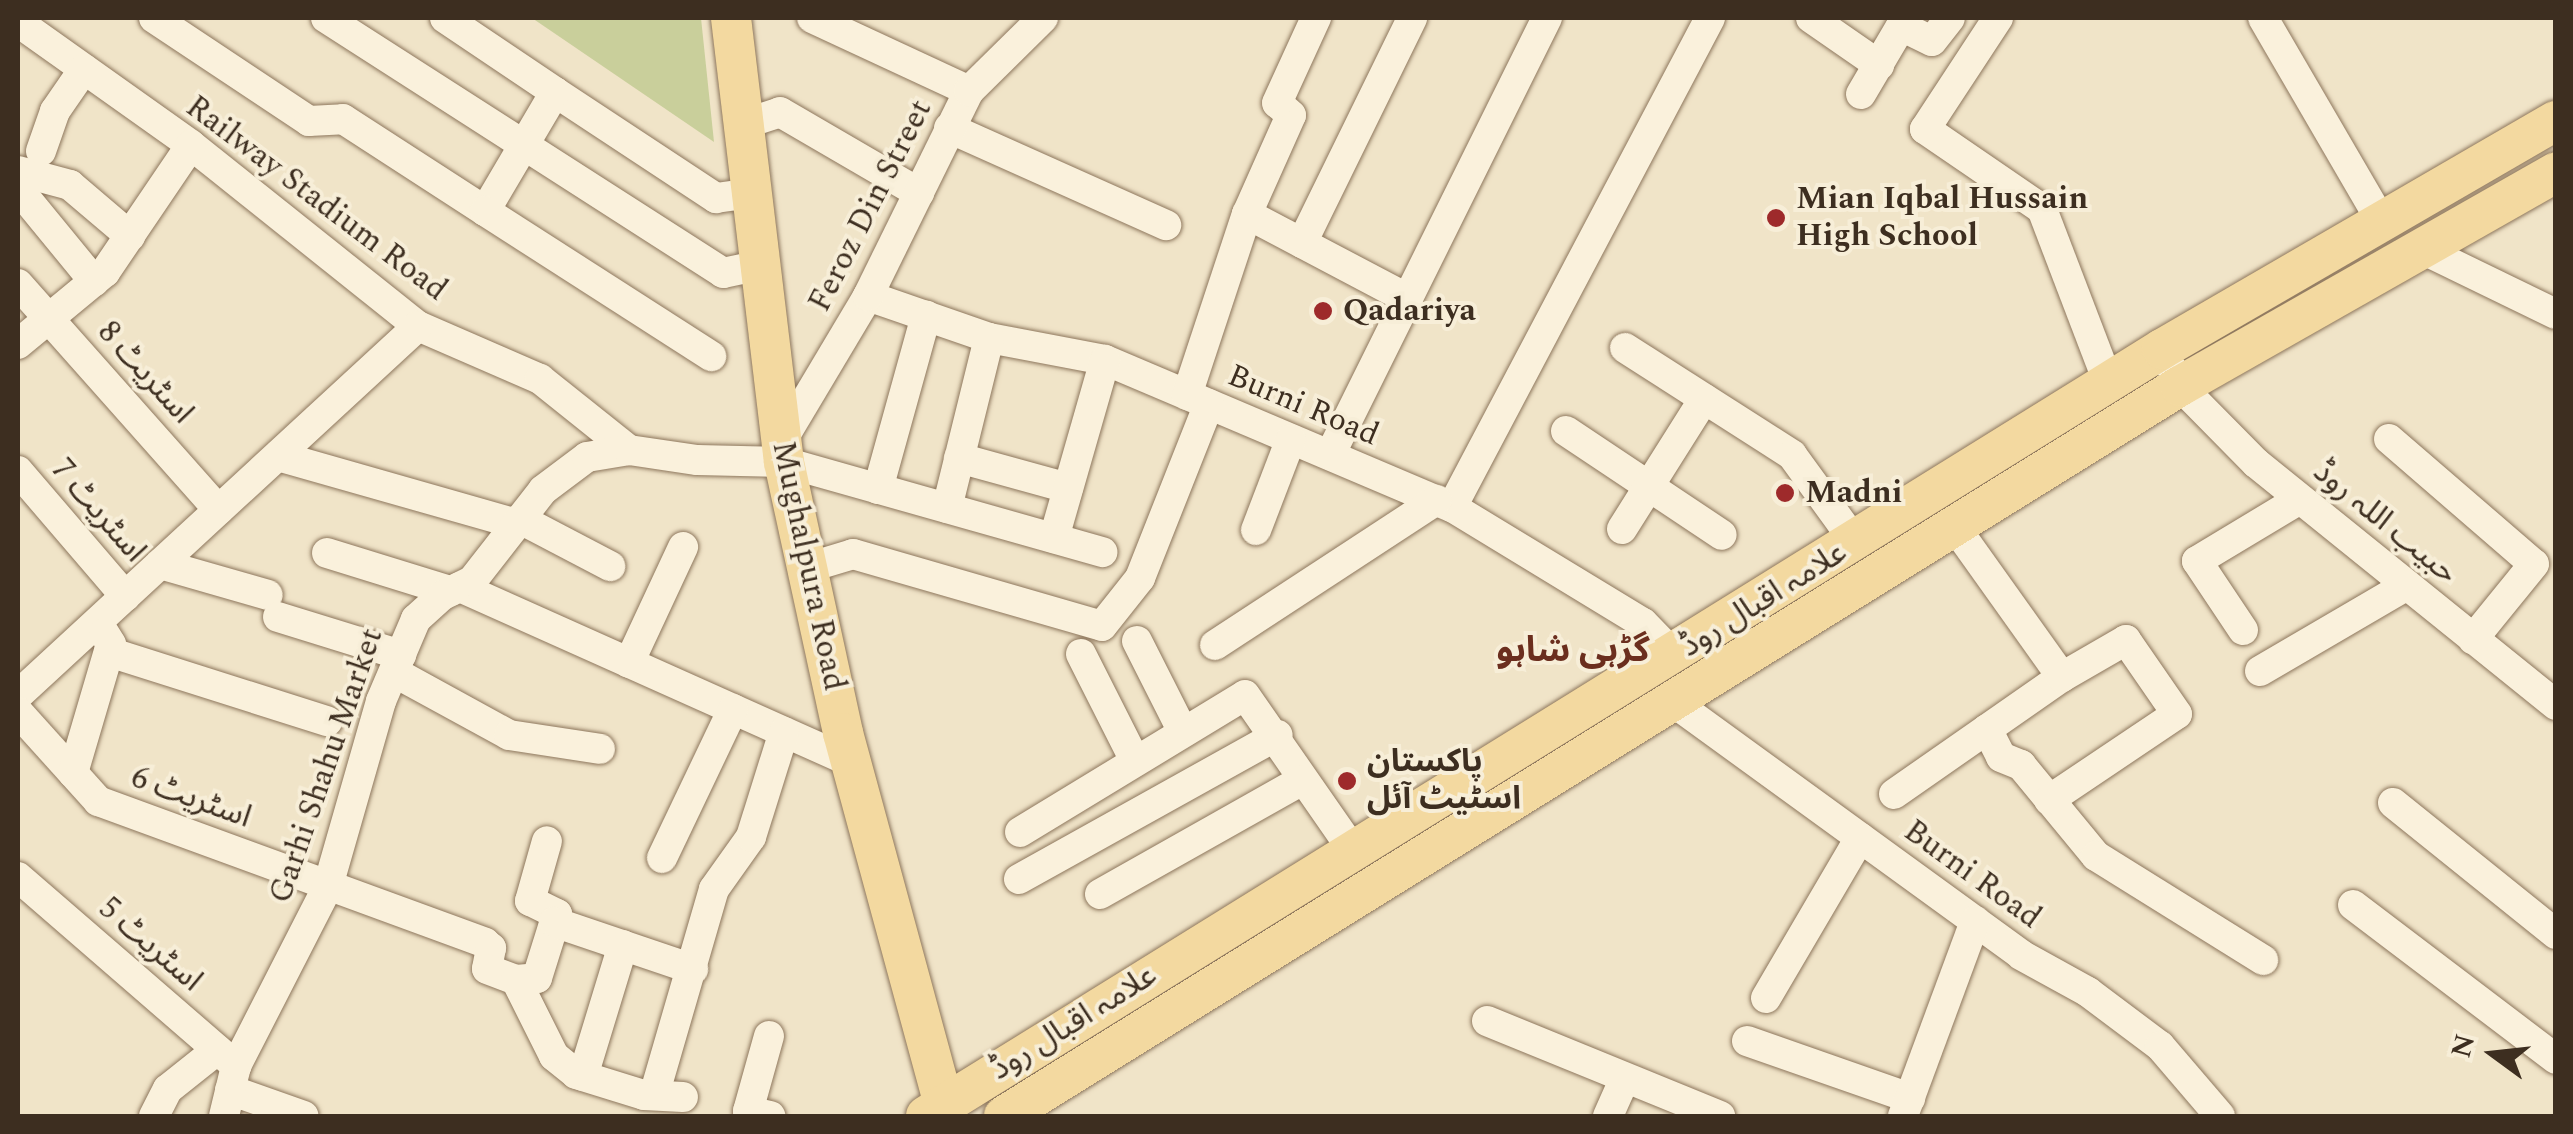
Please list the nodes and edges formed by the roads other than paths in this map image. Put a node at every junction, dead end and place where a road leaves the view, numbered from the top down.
1 (154, 18) edge
2 (326, 18) edge
3 (445, 18) edge
4 (731, 18) edge
5 (812, 18) edge
6 (1043, 18) edge
7 (1316, 18) edge
8 (1412, 18) edge
9 (1547, 18) edge
10 (1710, 18) edge
11 (1811, 18) edge
12 (1950, 18) edge
13 (1998, 18) edge
14 (2262, 18) edge
15 (18, 22) edge
16 (1879, 66) junction
17 (84, 70) junction
18 (556, 92) junction
19 (969, 92) junction
20 (1861, 94) dead end
21 (2556, 121) edge
22 (744, 124) junction
23 (949, 128) junction
24 (191, 145) junction
25 (525, 146) junction
26 (28, 166) edge
27 (2556, 172) edge
28 (918, 193) junction
29 (752, 194) junction
30 (485, 211) junction
31 (1247, 214) junction
32 (2382, 224) junction
33 (1166, 225) dead end
34 (130, 236) junction
35 (1302, 243) junction
36 (2422, 249) junction
37 (760, 265) junction
38 (94, 281) junction
39 (18, 284) edge
40 (868, 296) junction
41 (1408, 299) junction
42 (2556, 314) edge
43 (926, 316) junction
44 (48, 318) junction
45 (418, 326) junction
46 (989, 338) junction
47 (18, 344) edge
48 (1625, 348) dead end
49 (2162, 349) junction
50 (711, 356) dead end
51 (1106, 360) junction
52 (2110, 384) junction
53 (2180, 386) junction
54 (1704, 399) junction
55 (1198, 400) junction
56 (1566, 431) dead end
57 (1291, 439) junction
58 (2388, 440) dead end
59 (630, 450) junction
60 (783, 452) junction
61 (278, 456) junction
62 (1330, 456) junction
63 (960, 458) junction
64 (18, 471) edge
65 (1650, 485) junction
66 (1068, 488) junction
67 (878, 489) junction
68 (2300, 500) junction
69 (1445, 504) junction
70 (947, 508) junction
71 (219, 510) junction
72 (518, 522) junction
73 (1955, 527) junction
74 (1622, 529) dead end
75 (1256, 530) dead end
76 (1722, 534) dead end
77 (1054, 538) junction
78 (1856, 543) junction
79 (683, 548) dead end
80 (1102, 552) dead end
81 (328, 553) dead end
82 (160, 564) junction
83 (610, 566) dead end
84 (807, 568) junction
85 (2406, 585) junction
86 (455, 589) junction
87 (126, 596) junction
88 (97, 621) junction
89 (2243, 630) dead end
90 (2474, 639) junction
91 (1137, 641) dead end
92 (1215, 645) dead end
93 (109, 652) junction
94 (1081, 654) dead end
95 (1674, 656) junction
96 (397, 663) junction
97 (629, 663) junction
98 (2260, 670) dead end
99 (2062, 676) junction
100 (18, 695) edge
101 (1672, 701) junction
102 (2556, 705) edge
103 (733, 709) junction
104 (18, 712) edge
105 (327, 721) dead end
106 (1987, 729) junction
107 (784, 732) junction
108 (1183, 732) junction
109 (1278, 735) junction
110 (600, 748) dead end
111 (1136, 761) junction
112 (851, 762) junction
113 (73, 772) junction
114 (1302, 780) junction
115 (1894, 794) dead end
116 (2050, 800) junction
117 (2392, 803) dead end
118 (1020, 832) dead end
119 (1860, 838) junction
120 (1368, 839) junction
121 (547, 841) dead end
122 (662, 858) dead end
123 (1408, 868) junction
124 (18, 877) edge
125 (1019, 880) dead end
126 (328, 886) junction
127 (1100, 894) dead end
128 (2352, 905) dead end
129 (1975, 921) junction
130 (554, 922) junction
131 (2556, 934) edge
132 (623, 945) junction
133 (2262, 960) dead end
134 (693, 969) junction
135 (516, 980) junction
136 (1766, 998) dead end
137 (1487, 1021) dead end
138 (768, 1036) dead end
139 (1747, 1041) dead end
140 (2556, 1059) edge
141 (583, 1076) junction
142 (1624, 1080) junction
143 (227, 1081) edge
144 (1907, 1107) edge
145 (935, 1110) edge
146 (1016, 1113) edge
147 (154, 1116) edge
148 (304, 1116) edge
149 (770, 1116) edge
150 (1608, 1116) edge
151 (1720, 1116) edge
152 (2220, 1116) edge

1 - 30 street
2 - 25 street
3 - 18 street
4 - 22 main road, Mughalpura Road
5 - 19 street
6 - 19 street, Feroz Din Street
7 - 31 street
8 - 35 street
9 - 41 street
10 - 69 street
11 - 16 street
12 - 16 street
13 - 52 street
14 - 32 street
15 - 17 street, Railway Stadium Road
16 - 20 street
17 - 24 street, Railway Stadium Road
17 - 26 street
18 - 25 street
18 - 29 street
19 - 23 street, Feroz Din Street
21 - 32 main road, علامہ اقبال روڈ
22 - 28 street
22 - 29 main road, Mughalpura Road
23 - 28 street, Feroz Din Street
23 - 33 street
24 - 34 street
24 - 45 street, Railway Stadium Road
25 - 30 street
25 - 37 street
26 - 34 street
26 - 38 street
27 - 36 main road, علامہ اقبال روڈ
28 - 40 street, Feroz Din Street
29 - 37 main road, Mughalpura Road
30 - 50 street
31 - 35 street
31 - 55 street
32 - 49 main road, علامہ اقبال روڈ
34 - 38 street
35 - 41 street
36 - 42 street
36 - 53 main road, علامہ اقبال روڈ
37 - 60 main road, Mughalpura Road
38 - 44 street
39 - 44 street, اسٹریٹ 8
40 - 43 street, Burni Road
40 - 60 street, Feroz Din Street
41 - 62 street
43 - 46 street, Burni Road
43 - 67 street
44 - 47 street
44 - 71 street, اسٹریٹ 8
45 - 59 street, Railway Stadium Road
45 - 61 street
46 - 51 street, Burni Road
46 - 63 street
48 - 54 street
49 - 52 main road, علامہ اقبال روڈ
49 - 53 street
51 - 55 street, Burni Road
51 - 66 street
52 - 78 main road, علامہ اقبال روڈ
53 - 68 street, حبیب اللہ روڈ
53 - 73 main road, علامہ اقبال روڈ
54 - 65 street
54 - 78 street
55 - 57 street, Burni Road
55 - 84 street
56 - 65 street
57 - 62 street, Burni Road
57 - 75 street
58 - 90 street
59 - 60 street, Garhi Shahu Market
59 - 72 street, Garhi Shahu Market
60 - 67 street, Garhi Shahu Market
60 - 84 main road, Mughalpura Road
61 - 71 street
61 - 72 street
62 - 69 street, Burni Road
63 - 66 street
63 - 70 street
64 - 87 street, اسٹریٹ 7
65 - 74 street
65 - 76 street
66 - 77 street
67 - 70 street, Garhi Shahu Market
68 - 85 street, حبیب اللہ روڈ
68 - 89 street
69 - 92 street
69 - 95 street, Burni Road
70 - 77 street, Garhi Shahu Market
71 - 82 street
72 - 83 street
72 - 86 street, Garhi Shahu Market
73 - 99 street
73 - 101 main road, علامہ اقبال روڈ
77 - 80 street, Garhi Shahu Market
78 - 95 main road, علامہ اقبال روڈ
79 - 97 street
81 - 86 street
82 - 87 street
82 - 96 street
84 - 112 main road, Mughalpura Road
85 - 90 street, حبیب اللہ روڈ
85 - 98 street
86 - 96 street, Garhi Shahu Market
86 - 97 street
87 - 88 street
88 - 93 street
88 - 100 street
90 - 102 street, حبیب اللہ روڈ
91 - 108 street
93 - 105 street
93 - 113 street
94 - 111 street
95 - 120 main road, علامہ اقبال روڈ
96 - 110 street
96 - 126 street, Garhi Shahu Market
97 - 103 street
99 - 106 street
99 - 116 street
101 - 119 street, Burni Road
101 - 123 main road, علامہ اقبال روڈ
103 - 107 street
103 - 122 street
104 - 113 street, اسٹریٹ 6
106 - 115 street
106 - 116 street
107 - 112 street
107 - 134 street
108 - 109 street
108 - 111 street
109 - 114 street
109 - 125 street
111 - 118 street
112 - 145 main road, Mughalpura Road
113 - 126 street, اسٹریٹ 6
114 - 120 street
114 - 127 street
116 - 133 street
117 - 131 street
119 - 129 street, Burni Road
119 - 136 street
120 - 123 main road
120 - 145 main road, علامہ اقبال روڈ
121 - 130 street
123 - 146 main road, علامہ اقبال روڈ
124 - 143 street, اسٹریٹ 5
126 - 135 street, اسٹریٹ 6
126 - 143 street, Garhi Shahu Market
128 - 140 street
129 - 144 street
129 - 152 street, Burni Road
130 - 132 street
130 - 135 street
132 - 134 street
132 - 141 street
134 - 141 street
135 - 141 street
137 - 142 street
138 - 149 street
139 - 144 street
142 - 150 street
142 - 151 street
143 - 147 street
143 - 148 street

